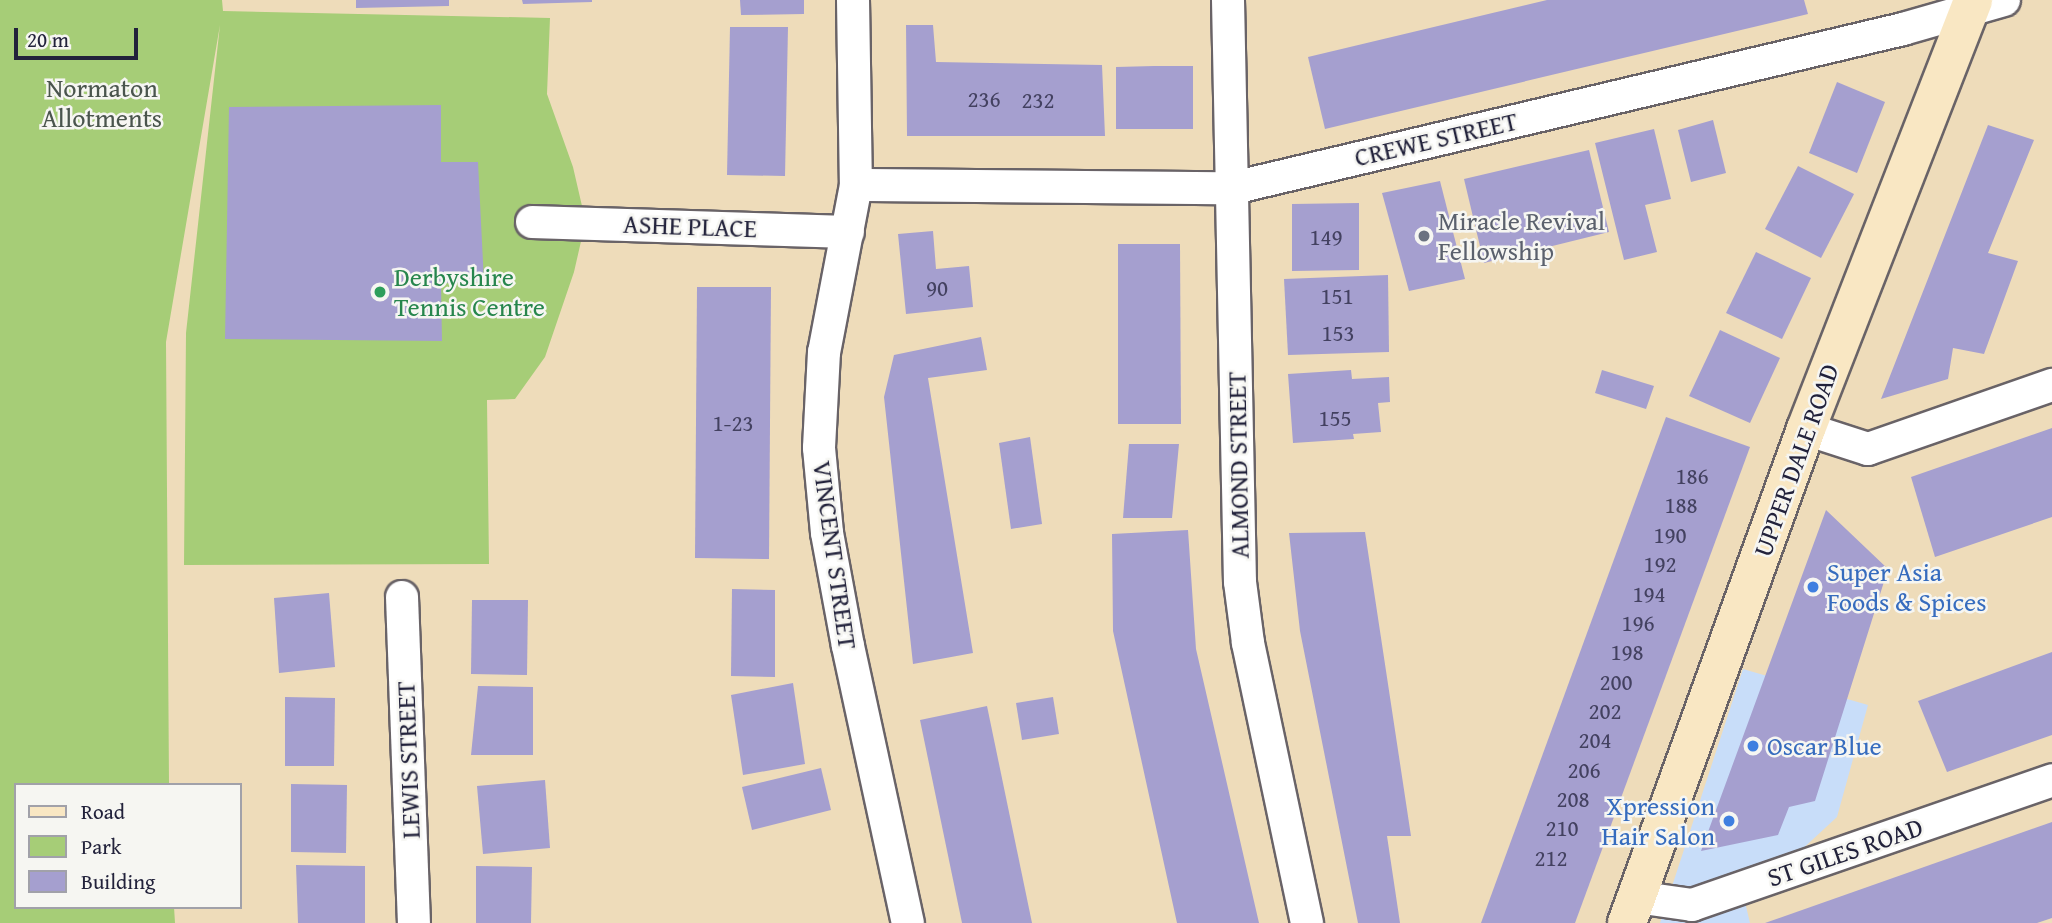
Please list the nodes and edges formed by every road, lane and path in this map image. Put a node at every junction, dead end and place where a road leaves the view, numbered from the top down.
1 (853, 0) edge
2 (1228, 0) edge
3 (2004, 0) edge
4 (1970, 6) edge
5 (856, 185) junction
6 (1233, 188) junction
7 (532, 222) dead end
8 (848, 232) junction
9 (2052, 385) edge
10 (1805, 429) junction
11 (402, 597) dead end
12 (2052, 780) edge
13 (1632, 910) edge
14 (414, 923) edge
15 (908, 923) edge
16 (1307, 923) edge

1 - 5 street, VINCENT STREET
2 - 6 street, ALMOND STREET
3 - 4 street, CREWE STREET
4 - 6 street, CREWE STREET
4 - 10 street, UPPER DALE ROAD
5 - 6 street, CREWE STREET
5 - 8 street, VINCENT STREET
6 - 16 street, ALMOND STREET
7 - 8 street, ASHE PLACE
8 - 15 street, VINCENT STREET
9 - 10 street
10 - 13 street, UPPER DALE ROAD
11 - 14 street, LEWIS STREET
12 - 13 street, ST GILES ROAD

